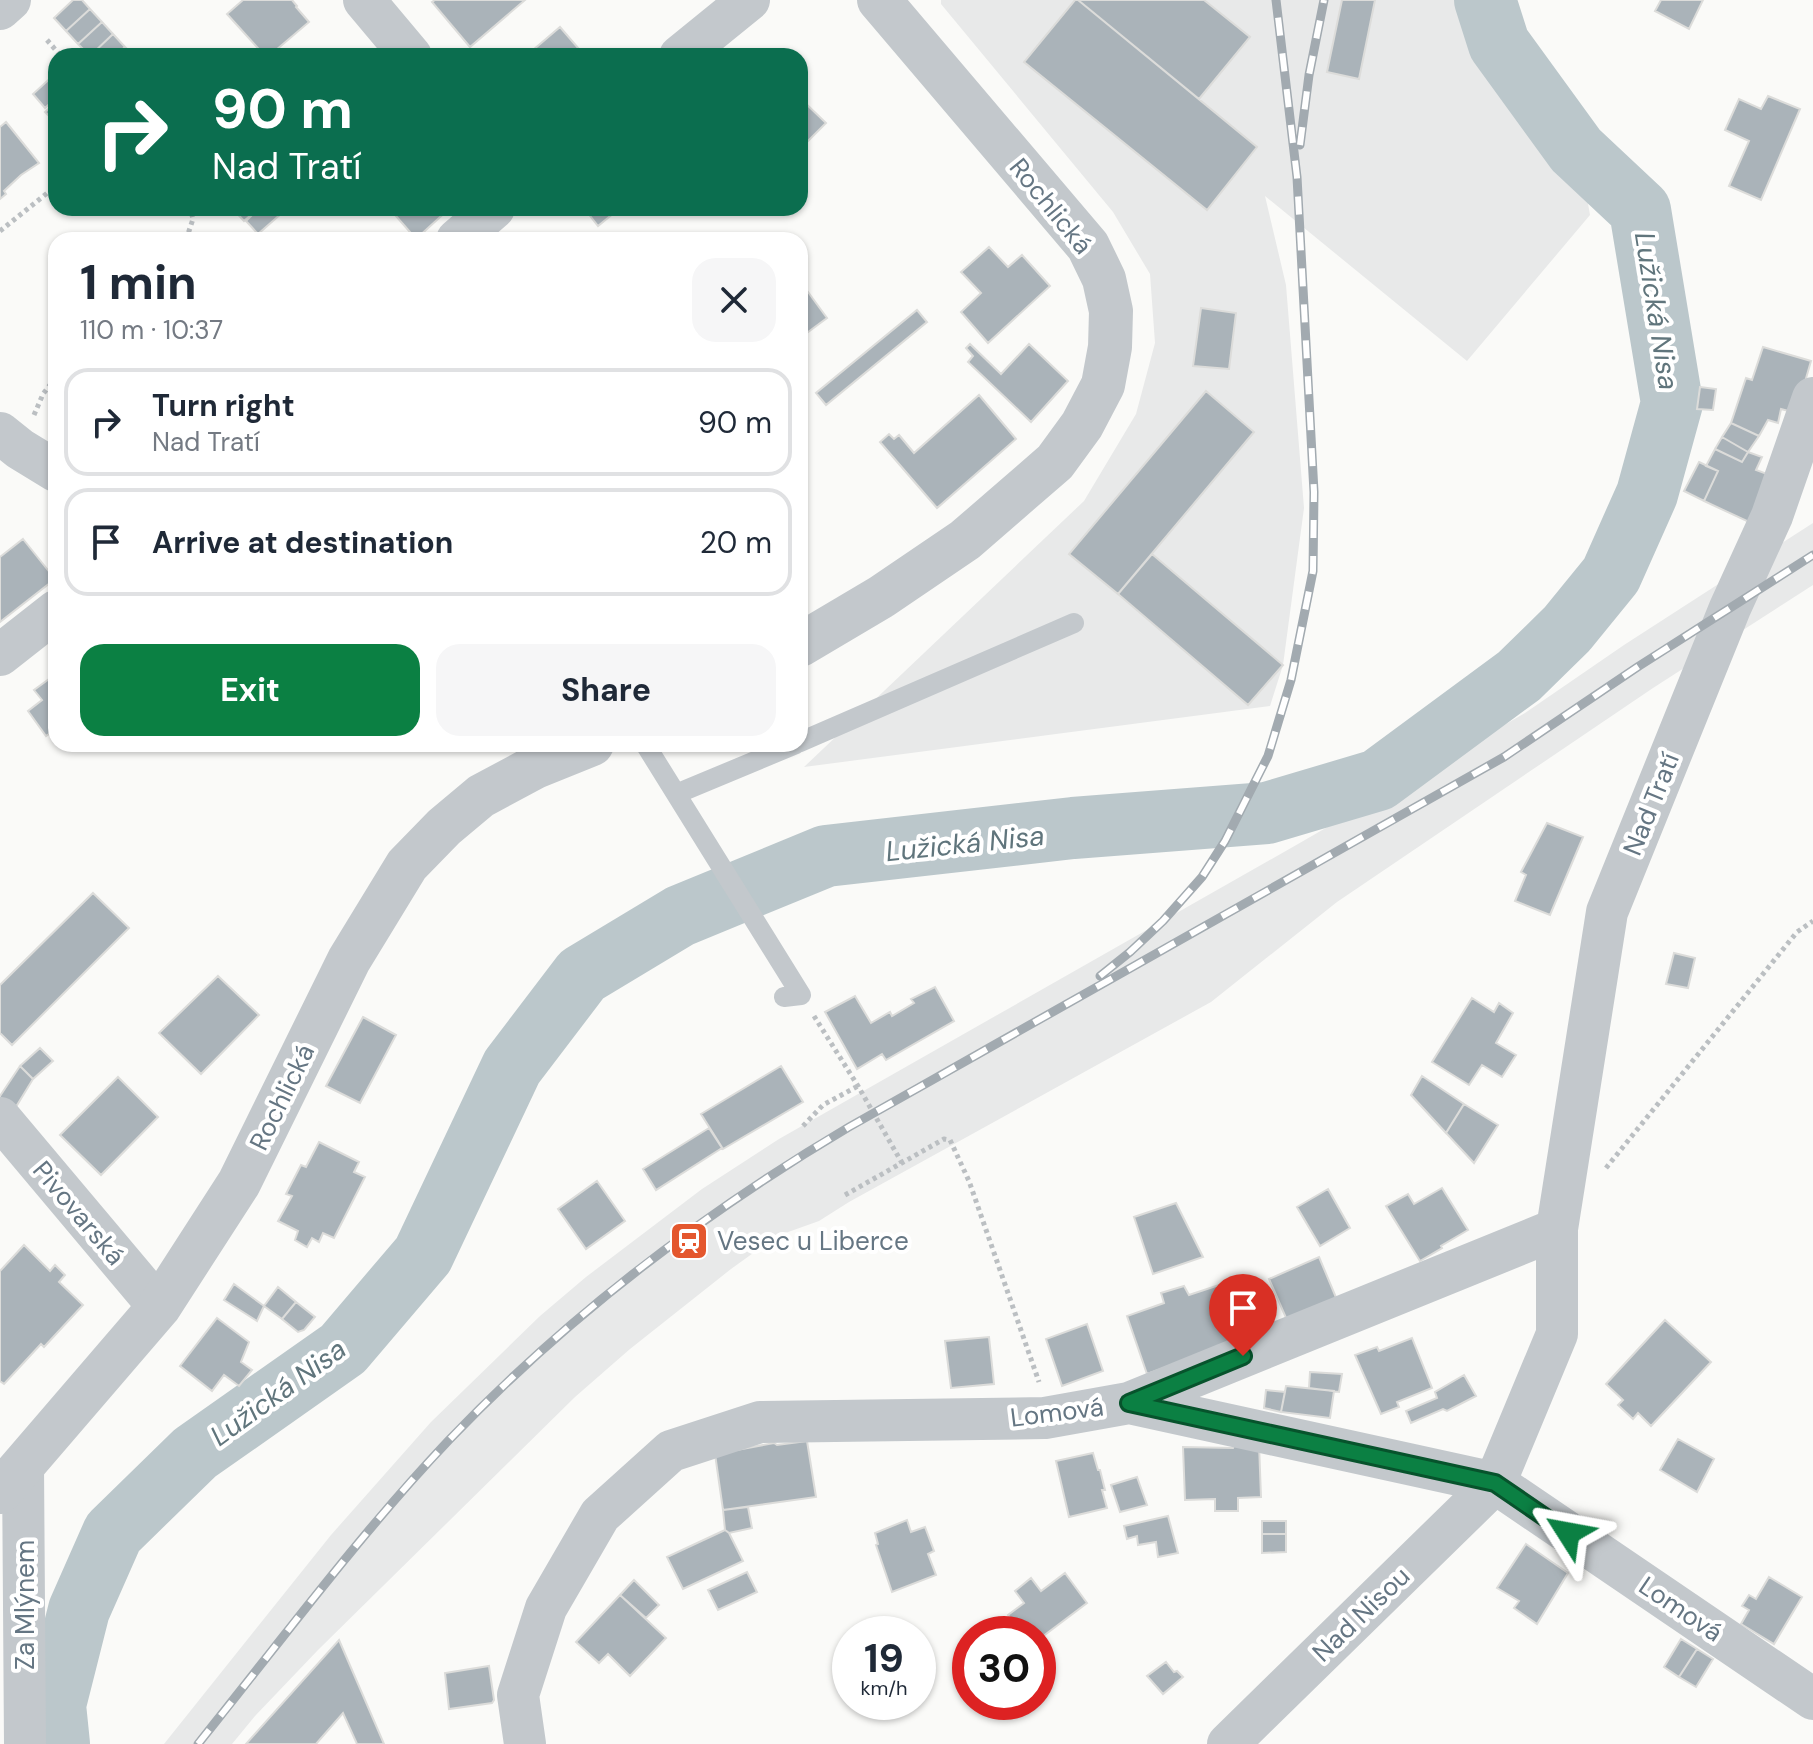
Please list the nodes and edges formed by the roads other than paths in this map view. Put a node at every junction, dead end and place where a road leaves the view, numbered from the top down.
1 (10, 0) edge
2 (364, 0) edge
3 (749, 0) edge
4 (879, 0) edge
5 (0, 9) edge
6 (404, 48) edge
7 (690, 48) edge
8 (485, 216) edge
9 (466, 232) edge
10 (1813, 398) edge
11 (0, 433) edge
12 (48, 466) edge
13 (48, 617) edge
14 (1074, 623) dead end
15 (808, 640) edge
16 (0, 655) edge
17 (808, 739) edge
18 (572, 752) edge
19 (650, 752) edge
20 (776, 752) edge
21 (676, 794) junction
22 (793, 996) road end
23 (0, 1118) edge
24 (1557, 1229) junction
25 (159, 1307) junction
26 (1129, 1403) junction
27 (12, 1479) edge
28 (1495, 1483) junction
29 (1813, 1699) edge
30 (25, 1744) edge
31 (525, 1744) edge
32 (1228, 1744) edge

1 - 5 street
2 - 6 street
3 - 7 street
4 - 15 street, Rochlická
8 - 9 street
10 - 24 street, Nad Tratí
11 - 12 street
13 - 16 street
14 - 17 lane
18 - 25 street, Rochlická
19 - 21 lane
20 - 21 lane
21 - 22 lane
23 - 25 street, Pivovarská
24 - 26 street
24 - 28 street, Nad Tratí
25 - 27 street, Rochlická
26 - 28 street, Lomová
26 - 31 street, Lomová
27 - 30 street, Za Mlýnem
28 - 29 street, Lomová
28 - 32 street, Nad Nisou

